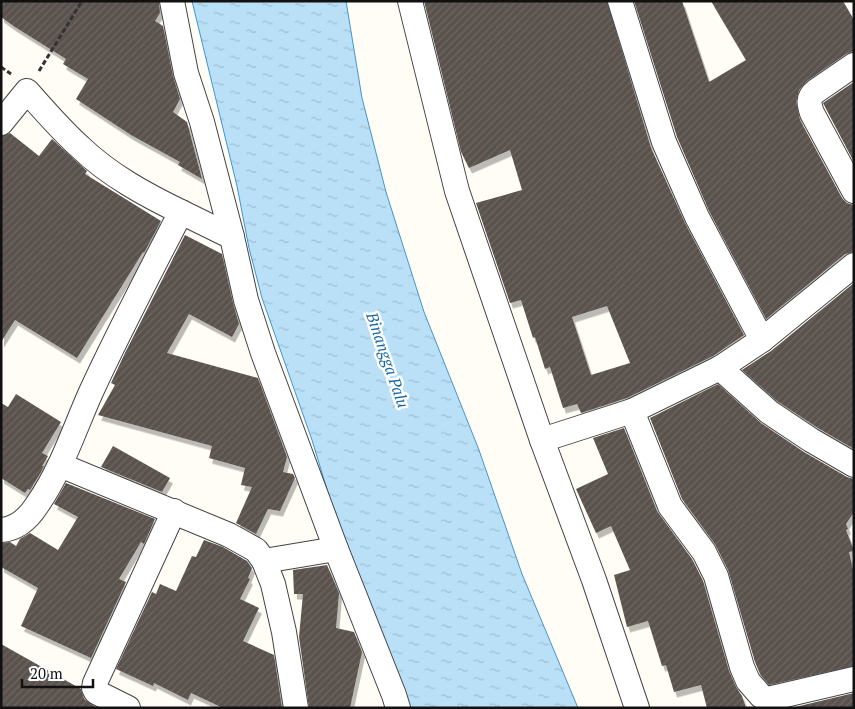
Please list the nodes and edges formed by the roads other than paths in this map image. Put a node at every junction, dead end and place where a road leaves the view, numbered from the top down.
1 (172, 1) edge
2 (410, 1) edge
3 (620, 1) edge
4 (854, 66) edge
5 (1, 123) edge
6 (854, 191) edge
7 (181, 212) junction
8 (232, 237) junction
9 (854, 265) edge
10 (762, 340) junction
11 (720, 368) junction
12 (632, 412) junction
13 (542, 440) junction
14 (60, 465) junction
15 (854, 465) edge
16 (174, 511) junction
17 (1, 530) edge
18 (336, 549) junction
19 (264, 561) junction
20 (854, 679) edge
21 (128, 708) edge
22 (296, 708) edge
23 (398, 708) edge
24 (637, 708) edge

1 - 8 street
2 - 13 street
3 - 10 street
4 - 6 street
5 - 7 street
7 - 8 street
7 - 14 street
8 - 18 street
9 - 10 street
10 - 11 street
11 - 12 street
11 - 15 street
12 - 13 street
12 - 20 street
13 - 24 street
14 - 16 street
14 - 17 street
16 - 19 street
16 - 21 street
18 - 19 street
18 - 23 street
19 - 22 street

